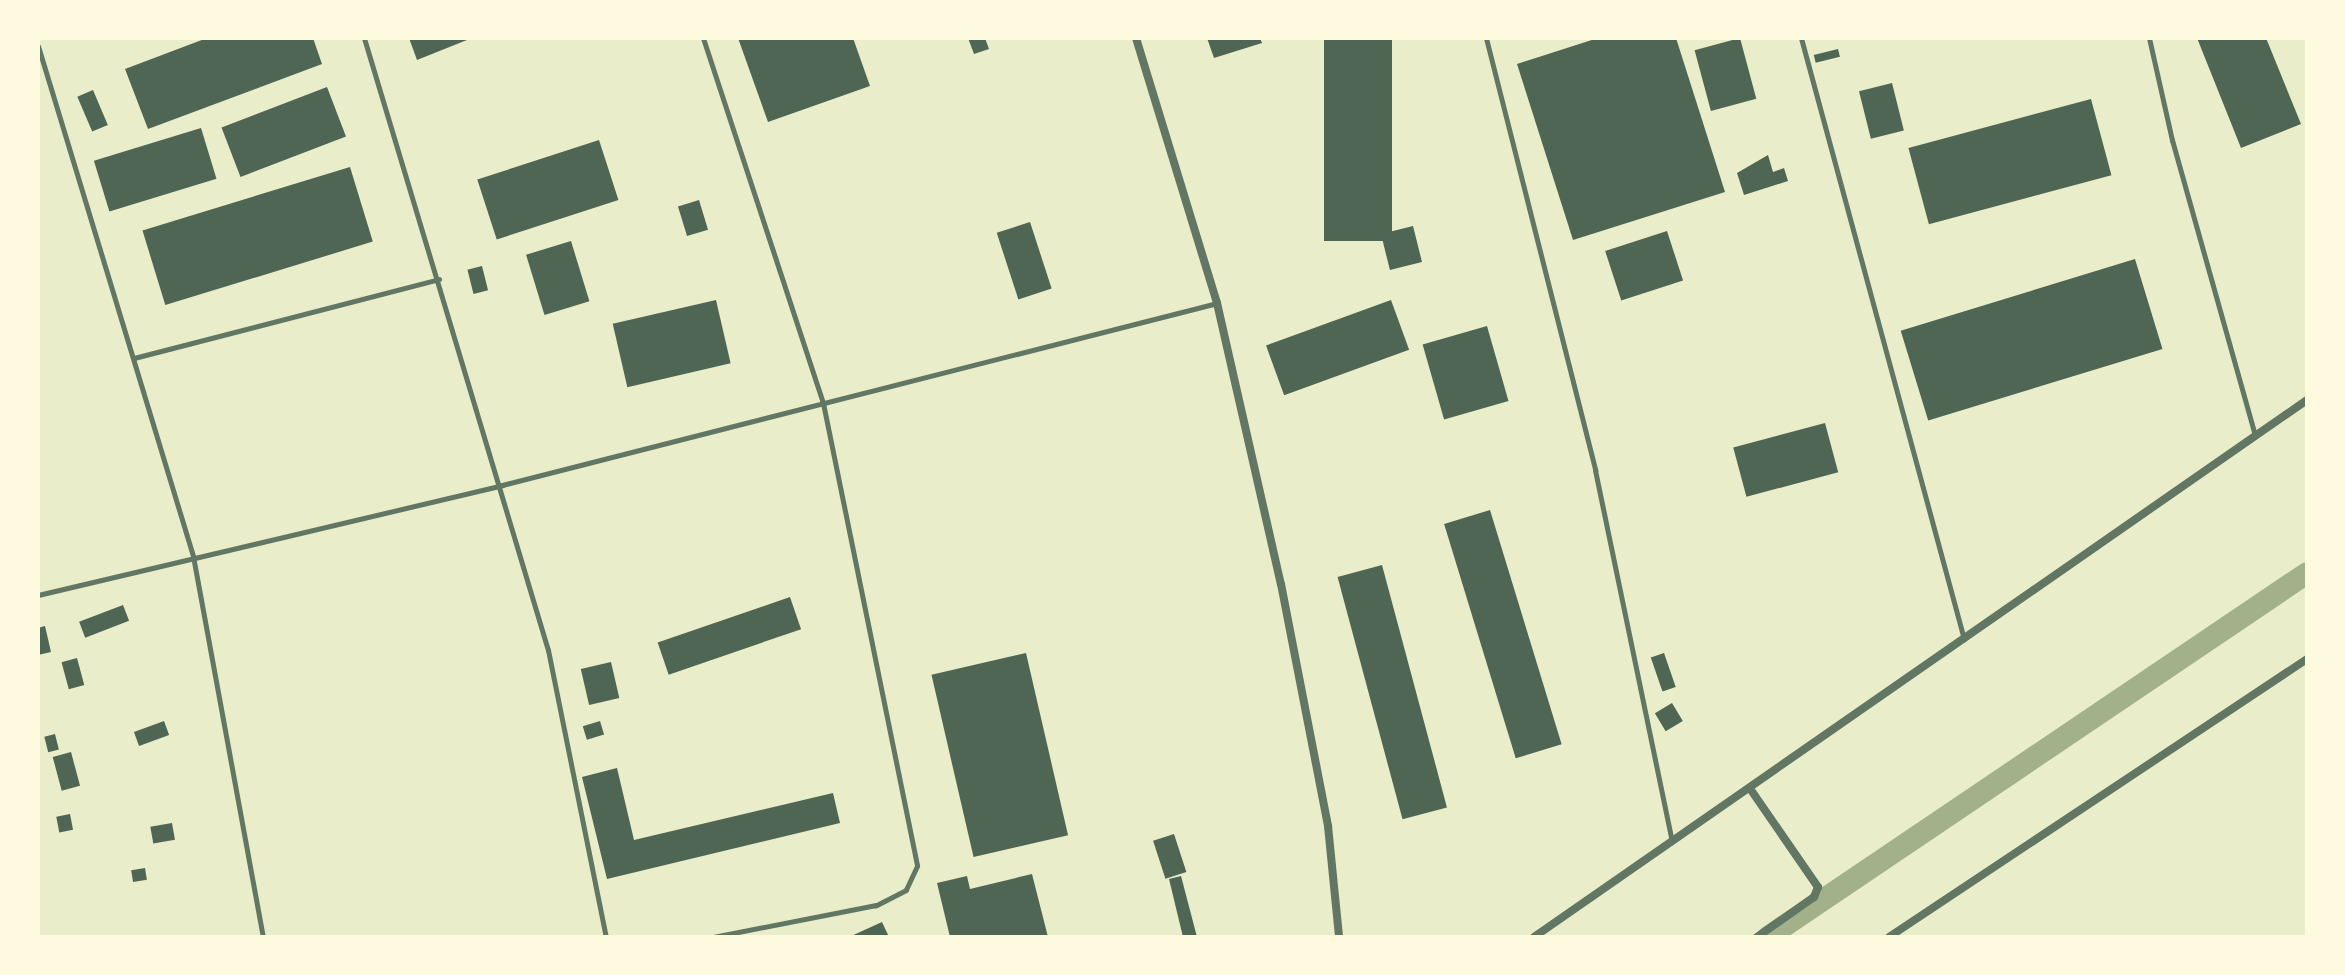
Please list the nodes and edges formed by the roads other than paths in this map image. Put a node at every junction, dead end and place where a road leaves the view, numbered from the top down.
1 (364, 38) edge
2 (703, 38) edge
3 (1136, 38) edge
4 (1486, 38) edge
5 (1801, 38) edge
6 (2149, 38) edge
7 (38, 46) edge
8 (439, 279) junction
9 (1217, 303) junction
10 (134, 358) junction
11 (2307, 400) edge
12 (823, 403) junction
13 (2255, 436) junction
14 (502, 485) junction
15 (193, 556) junction
16 (38, 595) edge
17 (1965, 640) junction
18 (2307, 659) edge
19 (1751, 790) junction
20 (1671, 837) junction
21 (263, 937) edge
22 (606, 937) edge
23 (713, 937) edge
24 (1339, 937) edge
25 (1534, 937) edge
26 (1757, 937) edge
27 (1889, 937) edge

1 - 8 lane
2 - 12 lane
3 - 9 street
4 - 20 lane
5 - 17 lane
6 - 13 lane
7 - 10 lane
8 - 10 lane
8 - 14 lane
9 - 12 lane
9 - 24 street
10 - 15 lane
11 - 13 street
12 - 14 lane
12 - 23 lane
13 - 17 street
14 - 15 lane
14 - 22 lane
15 - 16 lane
15 - 21 lane
17 - 19 street
18 - 27 street
19 - 20 street
19 - 26 street
20 - 25 street

